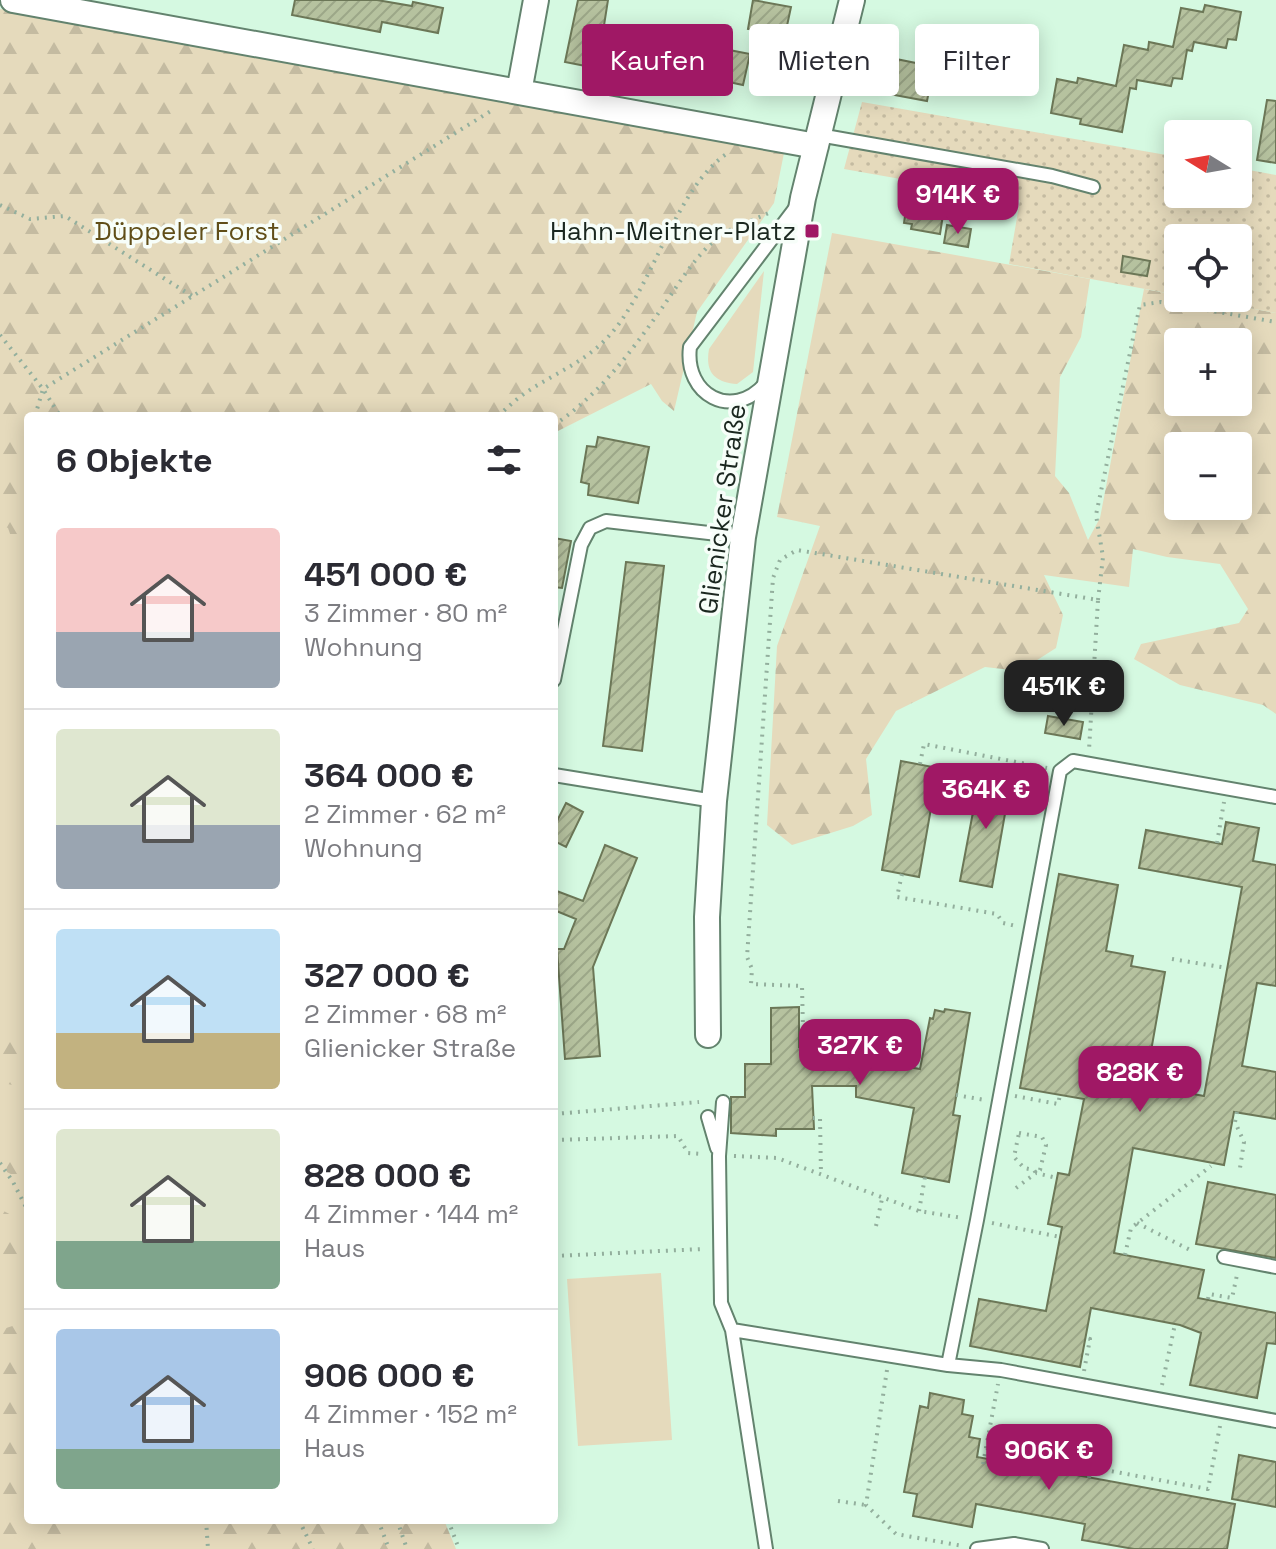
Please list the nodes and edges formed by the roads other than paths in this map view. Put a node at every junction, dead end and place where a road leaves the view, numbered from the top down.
1 (13, 0) edge
2 (536, 0) edge
3 (852, 0) edge
4 (140, 11) edge
5 (519, 92) junction
6 (817, 140) junction
7 (1093, 187) dead end
8 (803, 198) junction
9 (771, 374) junction
10 (743, 537) junction
11 (558, 660) edge
12 (558, 776) edge
13 (1276, 797) edge
14 (714, 801) junction
15 (708, 1035) dead end
16 (723, 1102) dead end
17 (708, 1117) dead end
18 (719, 1156) junction
19 (1224, 1257) dead end
20 (1276, 1267) edge
21 (732, 1330) junction
22 (948, 1365) junction
23 (1276, 1421) edge
24 (766, 1549) edge
25 (977, 1549) edge
26 (1042, 1549) edge

1 - 4 street
2 - 5 street
3 - 6 street, Glienicker Straße
4 - 5 street
5 - 6 street
6 - 7 lane
6 - 8 street, Glienicker Straße
8 - 9 street, Glienicker Straße
8 - 9 lane
9 - 10 street, Glienicker Straße
10 - 11 lane
10 - 14 street, Glienicker Straße
12 - 14 lane
13 - 22 lane
14 - 15 street, Glienicker Straße
16 - 18 lane
17 - 18 lane
18 - 21 lane
19 - 20 lane
21 - 22 lane
21 - 24 lane
22 - 23 lane
25 - 26 lane

